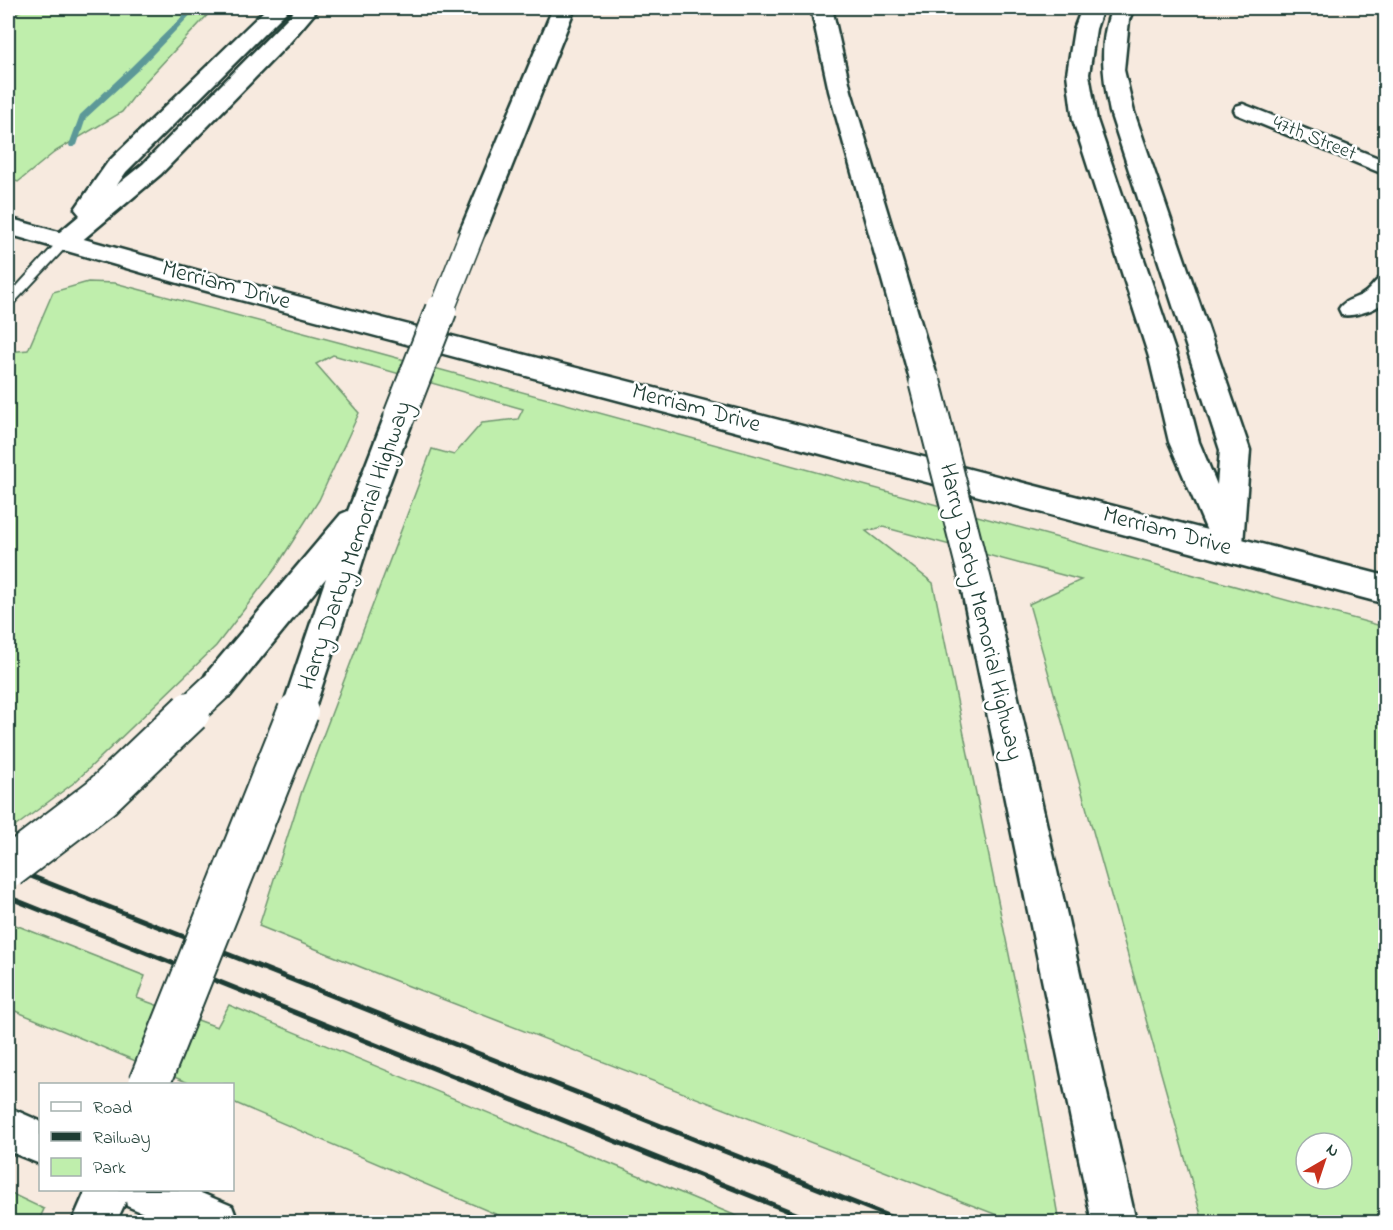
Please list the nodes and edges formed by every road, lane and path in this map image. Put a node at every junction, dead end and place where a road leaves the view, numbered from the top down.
1 (279, 8) edge
2 (309, 8) edge
3 (564, 8) edge
4 (821, 8) edge
5 (1092, 8) edge
6 (1123, 8) edge
7 (1243, 110) dead end
8 (1386, 169) edge
9 (8, 226) edge
10 (64, 242) junction
11 (1386, 283) edge
12 (8, 302) edge
13 (1350, 309) dead end
14 (364, 508) junction
15 (1229, 548) junction
16 (1386, 591) edge
17 (8, 868) edge
18 (149, 1083) edge
19 (8, 1129) edge
20 (39, 1143) edge
21 (108, 1191) edge
22 (145, 1191) edge
23 (94, 1222) edge
24 (216, 1222) edge
25 (1114, 1222) edge

1 - 10 main road
2 - 10 main road
3 - 14 main road, Harry Darby Memorial Highway, bridge
4 - 25 main road, Harry Darby Memorial Highway, bridge
5 - 15 main road
6 - 15 main road
7 - 8 street, 47th Street
9 - 10 main road, Merriam Drive
10 - 12 lane
10 - 15 main road, Merriam Drive
11 - 13 street
14 - 17 main road, bridge
14 - 18 main road, Harry Darby Memorial Highway, bridge
15 - 16 main road, Merriam Drive
19 - 20 main road
21 - 23 main road
22 - 24 main road

